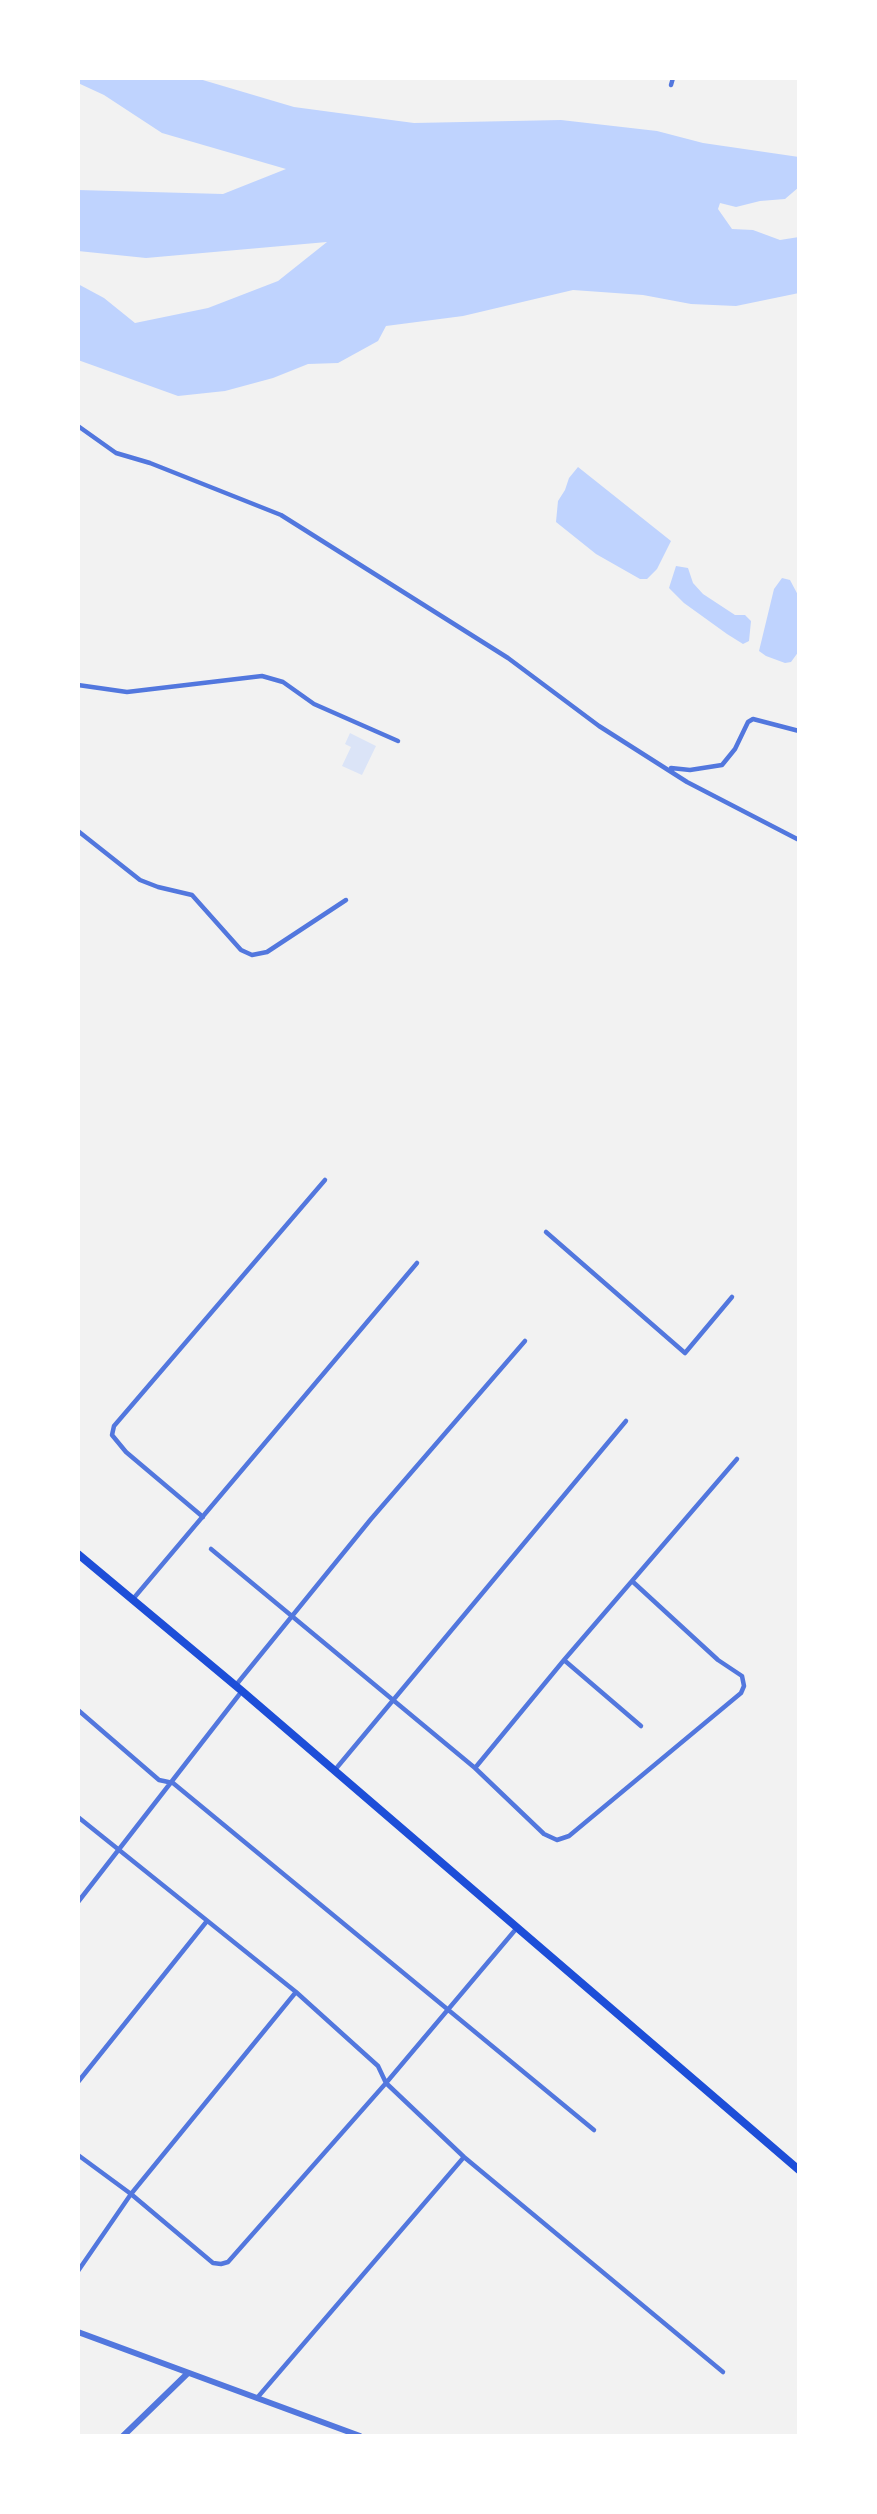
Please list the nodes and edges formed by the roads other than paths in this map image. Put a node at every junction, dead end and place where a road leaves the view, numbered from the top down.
1 (674, 78) edge
2 (671, 85) dead end
3 (78, 426) edge
4 (78, 685) edge
5 (799, 731) edge
6 (398, 741) dead end
7 (668, 768) junction
8 (78, 831) edge
9 (799, 840) edge
10 (346, 900) dead end
11 (325, 1180) dead end
12 (546, 1232) dead end
13 (417, 1263) dead end
14 (732, 1297) dead end
15 (525, 1341) dead end
16 (626, 1420) dead end
17 (737, 1459) dead end
18 (203, 1517) junction
19 (211, 1549) dead end
20 (78, 1554) edge
21 (632, 1581) junction
22 (133, 1599) junction
23 (292, 1616) junction
24 (564, 1660) junction
25 (239, 1688) junction
26 (393, 1702) junction
27 (78, 1710) edge
28 (641, 1726) dead end
29 (475, 1768) junction
30 (334, 1770) junction
31 (172, 1783) junction
32 (78, 1817) edge
33 (119, 1850) junction
34 (78, 1902) edge
35 (207, 1921) junction
36 (516, 1929) junction
37 (296, 1992) junction
38 (448, 2010) junction
39 (78, 2082) edge
40 (386, 2083) junction
41 (594, 2130) dead end
42 (78, 2155) edge
43 (464, 2157) junction
44 (799, 2170) edge
45 (131, 2194) junction
46 (78, 2271) edge
47 (78, 2332) edge
48 (723, 2372) dead end
49 (188, 2373) junction
50 (256, 2399) junction
51 (123, 2436) edge
52 (360, 2436) edge

1 - 2 street
3 - 7 street
4 - 6 street
5 - 7 street
7 - 9 street
8 - 10 street
11 - 18 street
12 - 14 street
13 - 18 street
15 - 23 street
16 - 26 street
17 - 21 street
18 - 22 street
19 - 23 street
20 - 22 highway
21 - 24 street
21 - 29 street
22 - 25 highway
23 - 25 street
23 - 26 street
24 - 28 street
24 - 29 street
25 - 30 highway
25 - 31 street
26 - 29 street
26 - 30 street
27 - 31 street
30 - 36 highway
31 - 33 street
31 - 38 street
32 - 33 street
33 - 34 street
33 - 35 street
35 - 37 street
35 - 39 street
36 - 38 street
36 - 44 highway
37 - 40 street
37 - 45 street
38 - 40 street
38 - 41 street
40 - 43 street
40 - 45 street
42 - 45 street
43 - 48 street
43 - 50 street
45 - 46 street
47 - 49 street
49 - 50 street
49 - 51 street
50 - 52 street

